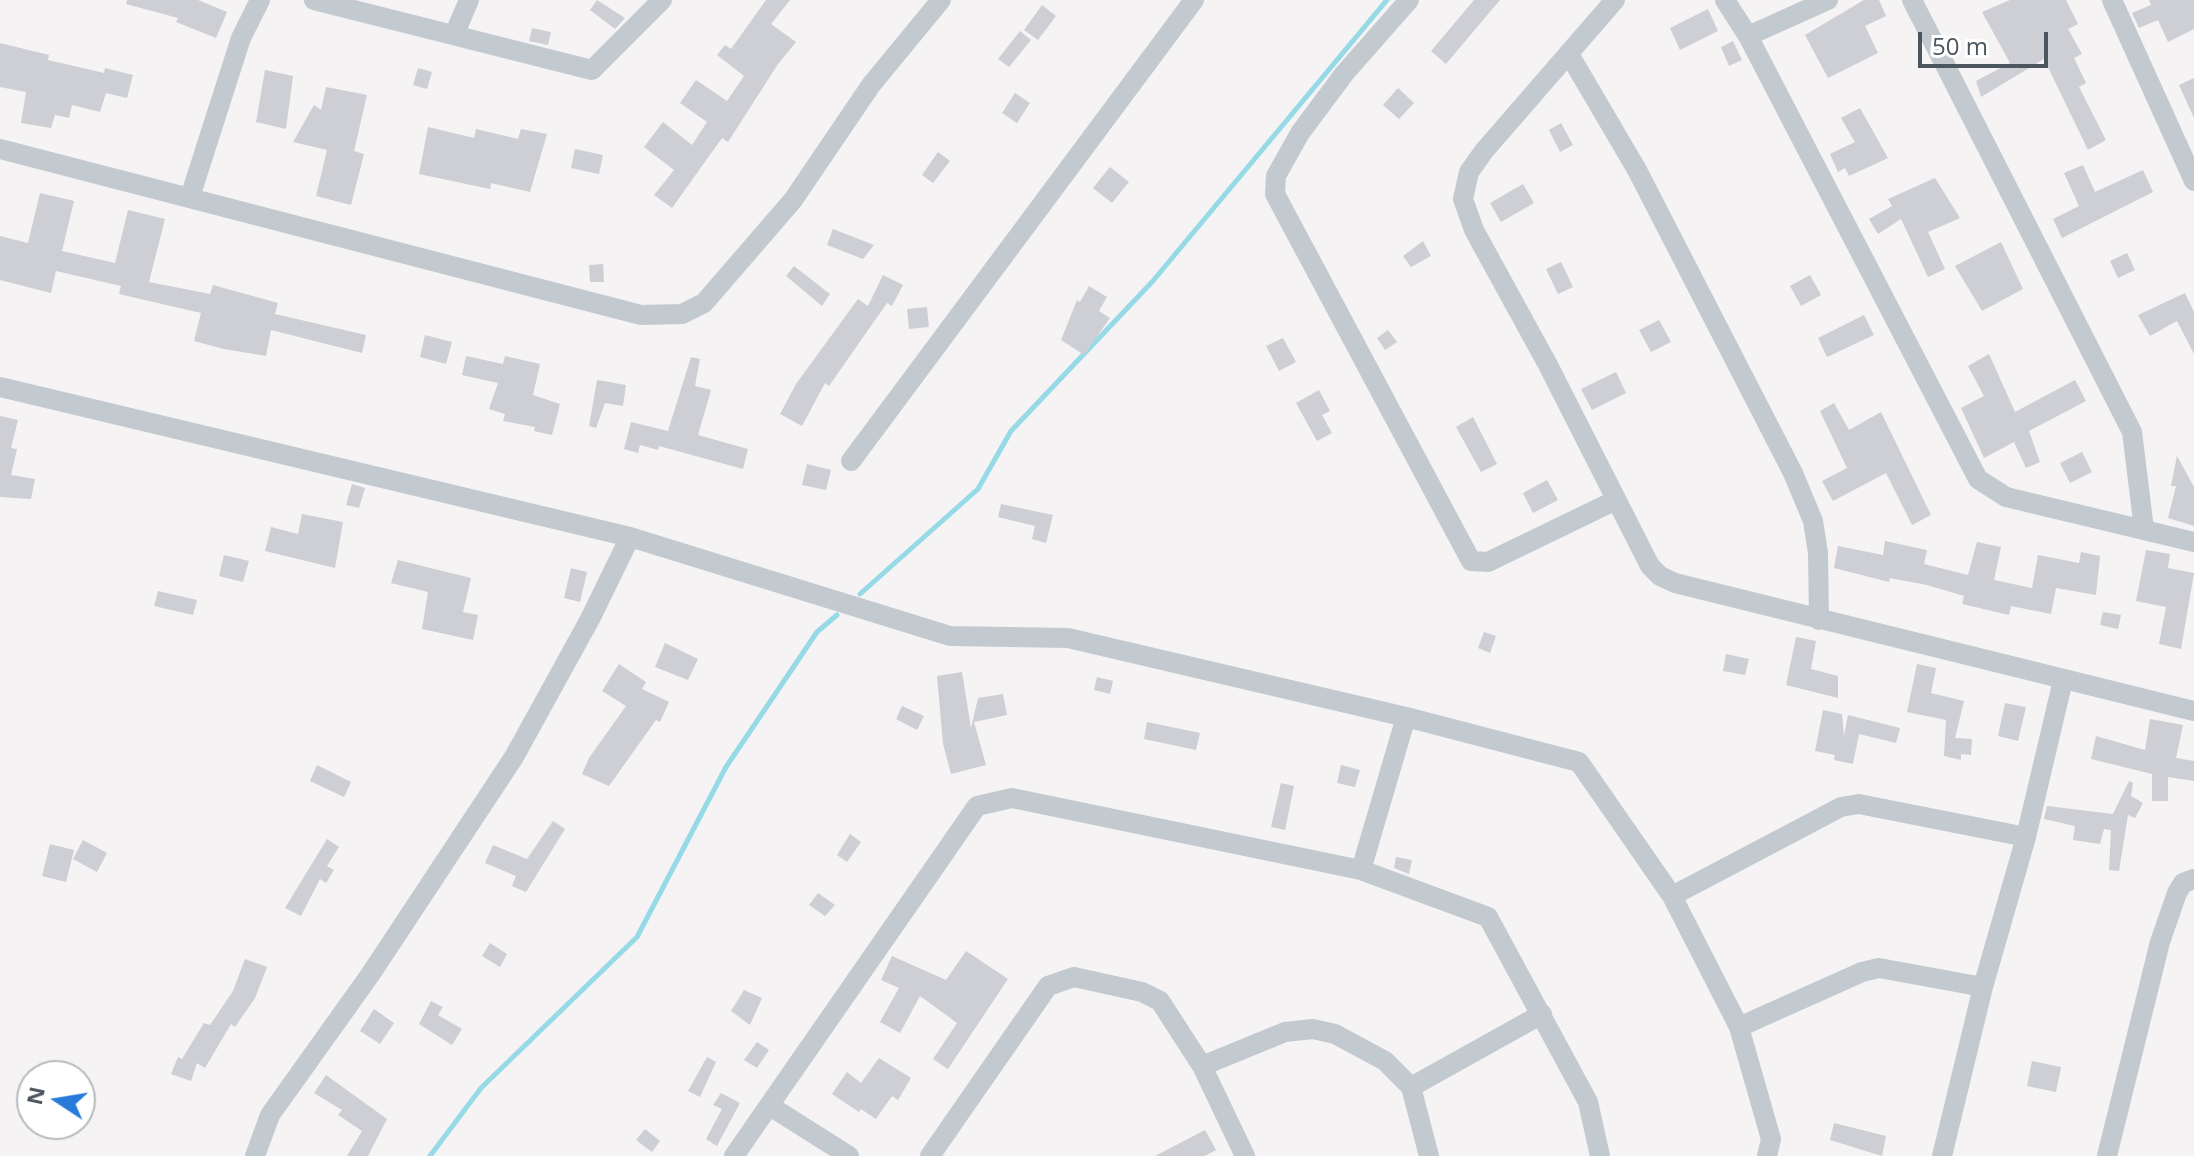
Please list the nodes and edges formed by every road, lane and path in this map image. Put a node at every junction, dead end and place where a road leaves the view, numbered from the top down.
1 (260, 0) edge
2 (314, 0) edge
3 (469, 0) edge
4 (662, 0) edge
5 (941, 0) edge
6 (1194, 0) edge
7 (1409, 0) edge
8 (1615, 0) edge
9 (1725, 0) edge
10 (1828, 0) edge
11 (1912, 0) edge
12 (2112, 0) edge
13 (454, 35) junction
14 (1748, 36) junction
15 (1569, 54) junction
16 (0, 149) edge
17 (2194, 181) edge
18 (190, 197) junction
19 (0, 387) edge
20 (851, 461) dead end
21 (1614, 501) junction
22 (2144, 529) junction
23 (630, 537) junction
24 (2194, 542) edge
25 (1819, 620) junction
26 (2063, 680) junction
27 (2194, 711) edge
28 (1406, 717) junction
29 (2026, 837) junction
30 (1361, 870) junction
31 (2194, 879) edge
32 (1672, 896) junction
33 (1983, 987) junction
34 (1542, 1014) junction
35 (1739, 1027) junction
36 (1202, 1066) junction
37 (1411, 1087) junction
38 (770, 1106) junction
39 (255, 1156) edge
40 (734, 1156) edge
41 (849, 1156) edge
42 (930, 1156) edge
43 (1245, 1156) edge
44 (1429, 1156) edge
45 (1600, 1156) edge
46 (1767, 1156) edge
47 (1942, 1156) edge
48 (2107, 1156) edge

1 - 18 street
2 - 13 street
3 - 13 street
4 - 13 street
5 - 18 street
6 - 20 street
7 - 21 street
8 - 15 street
9 - 14 street
10 - 14 street
11 - 22 street
12 - 17 street
14 - 22 street
15 - 21 street
15 - 25 street
16 - 18 street
19 - 23 street
21 - 25 street
22 - 24 street
23 - 28 street
23 - 39 street
25 - 26 street
26 - 27 street
26 - 29 street
28 - 30 street
28 - 32 street
29 - 32 street
29 - 33 street
30 - 34 street
30 - 38 street
31 - 48 street
32 - 35 street
33 - 35 street
33 - 47 street
34 - 37 street
34 - 45 street
35 - 46 street
36 - 37 street
36 - 42 street
36 - 43 street
37 - 44 street
38 - 40 street
38 - 41 street

